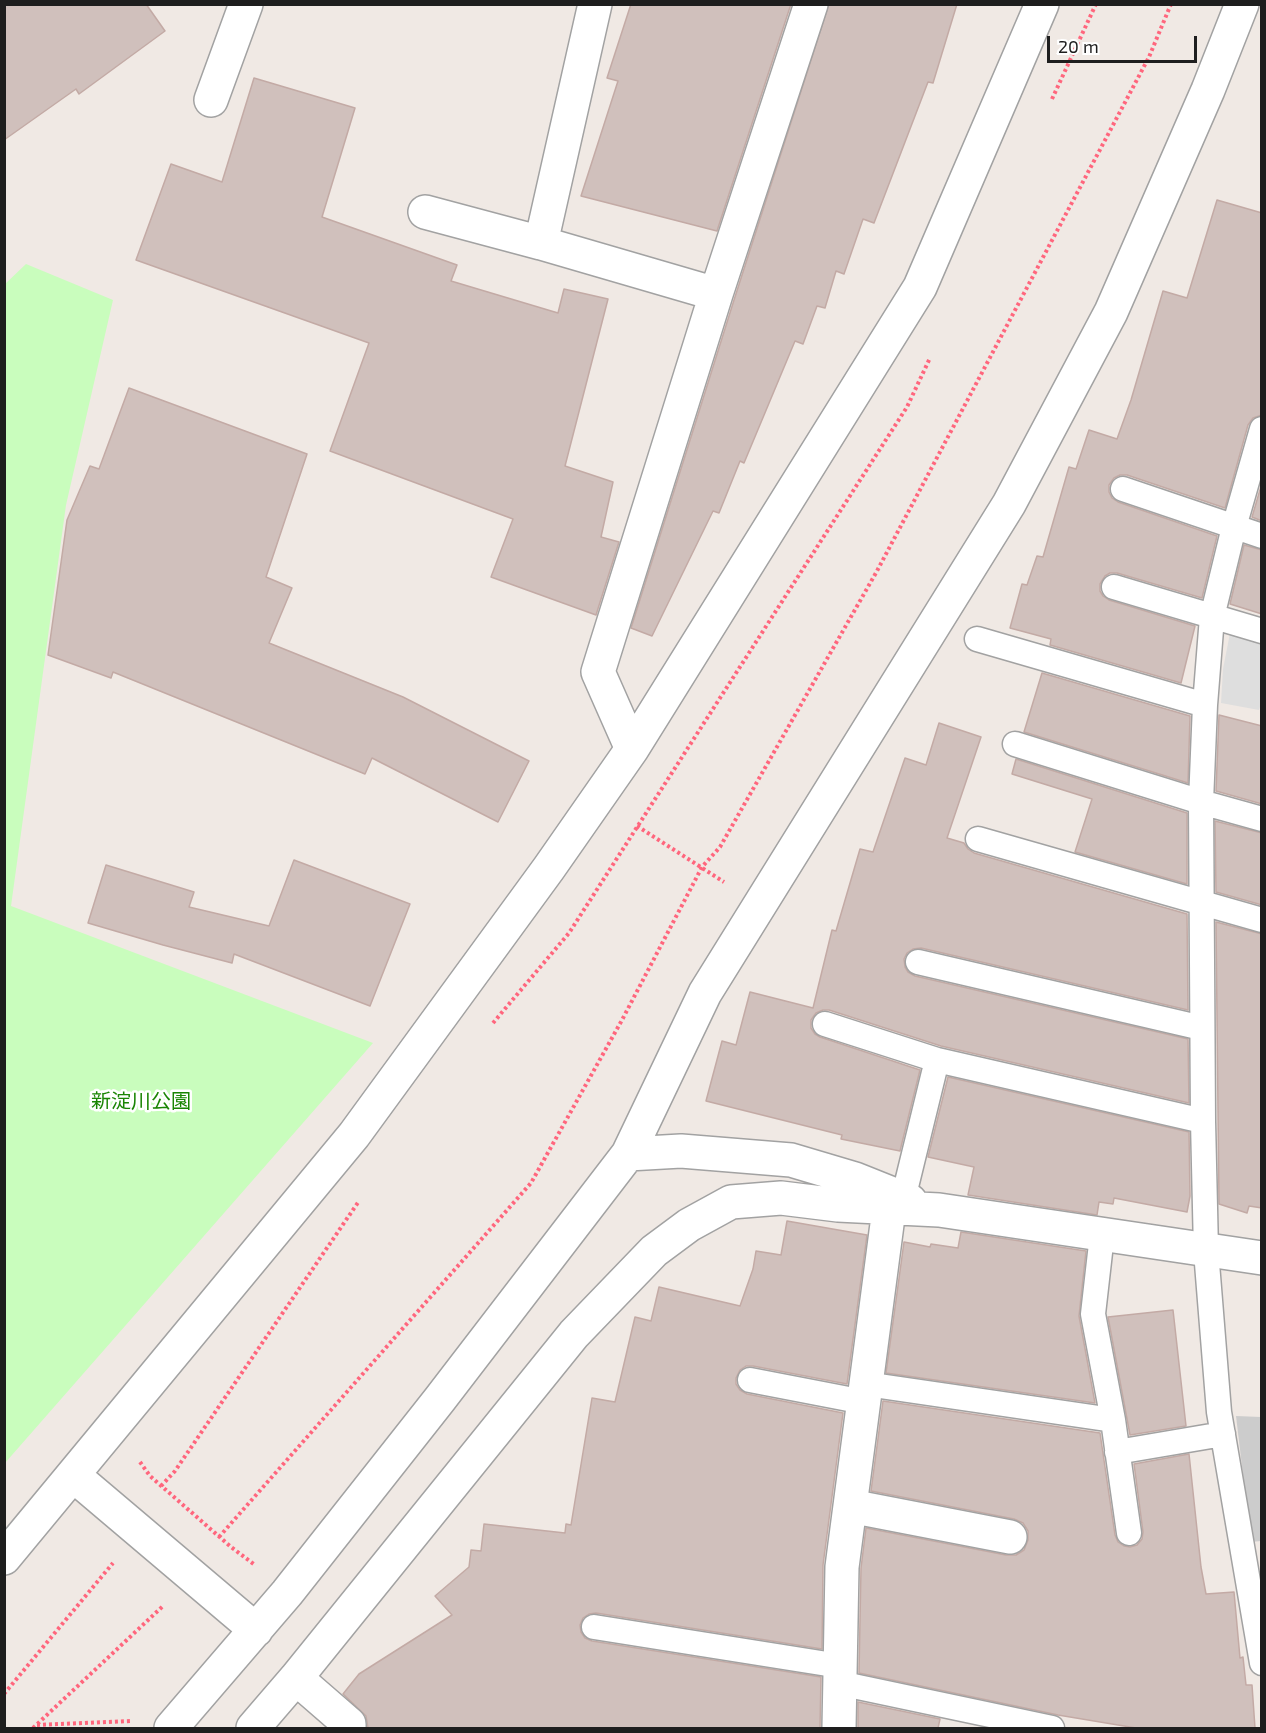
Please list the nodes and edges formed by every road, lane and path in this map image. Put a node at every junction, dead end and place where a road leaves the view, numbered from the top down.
1 (246, 4) edge
2 (595, 4) edge
3 (811, 4) edge
4 (1042, 4) edge
5 (1171, 4) edge
6 (1242, 4) edge
7 (211, 100) dead end
8 (425, 212) dead end
9 (541, 243) junction
10 (716, 294) junction
11 (1262, 429) edge
12 (1124, 489) dead end
13 (1234, 528) junction
14 (1262, 536) edge
15 (1114, 587) dead end
16 (1212, 617) junction
17 (1262, 631) edge
18 (977, 639) dead end
19 (1205, 705) junction
20 (1015, 744) dead end
21 (632, 749) junction
22 (1201, 802) junction
23 (1262, 819) edge
24 (630, 822) dead end
25 (978, 839) dead end
26 (702, 867) junction
27 (731, 887) dead end
28 (1202, 902) junction
29 (1262, 920) edge
30 (918, 962) dead end
31 (825, 1024) dead end
32 (1202, 1028) junction
33 (937, 1060) junction
34 (1203, 1120) junction
35 (628, 1154) junction
36 (896, 1204) junction
37 (1102, 1235) junction
38 (1206, 1251) junction
39 (1262, 1258) edge
40 (750, 1380) dead end
41 (865, 1393) junction
42 (1113, 1420) junction
43 (1223, 1434) junction
44 (1117, 1452) junction
45 (139, 1460) dead end
46 (73, 1475) junction
47 (850, 1506) junction
48 (1129, 1533) dead end
49 (219, 1537) junction
50 (1010, 1537) dead end
51 (4, 1558) edge
52 (115, 1561) dead end
53 (257, 1566) dead end
54 (169, 1599) dead end
55 (594, 1628) dead end
56 (256, 1630) junction
57 (1262, 1663) edge
58 (840, 1674) junction
59 (296, 1678) junction
60 (4, 1694) edge
61 (175, 1723) edge
62 (34, 1727) edge
63 (253, 1728) edge
64 (349, 1728) edge
65 (839, 1728) edge
66 (1052, 1728) edge

1 - 7 street
2 - 9 street
3 - 10 street
4 - 21 street
5 - 26 path
6 - 35 street
8 - 9 street
9 - 10 street
10 - 21 street
11 - 13 lane
12 - 13 lane
13 - 14 lane
13 - 16 lane
15 - 16 lane
16 - 17 lane
16 - 19 lane
18 - 19 lane
19 - 22 lane
20 - 22 lane
21 - 46 street
22 - 23 lane
22 - 28 lane
24 - 26 path
25 - 28 lane
26 - 27 path
26 - 49 path
28 - 29 lane
28 - 32 lane
30 - 32 lane
31 - 33 lane
32 - 34 lane
33 - 34 lane
33 - 36 lane
34 - 38 lane
35 - 36 street
35 - 56 street
36 - 37 street
36 - 41 street
36 - 59 street
37 - 38 street
37 - 42 lane
38 - 39 street
38 - 43 lane
40 - 41 lane
41 - 42 lane
41 - 47 street
42 - 44 lane
43 - 44 lane
43 - 57 lane
44 - 48 lane
45 - 49 path
46 - 51 street
46 - 56 street
47 - 50 street
47 - 58 street
49 - 53 path
52 - 60 path
54 - 62 path
55 - 58 lane
56 - 61 street
58 - 65 street
58 - 66 lane
59 - 63 street
59 - 64 street
61 - 62 path

